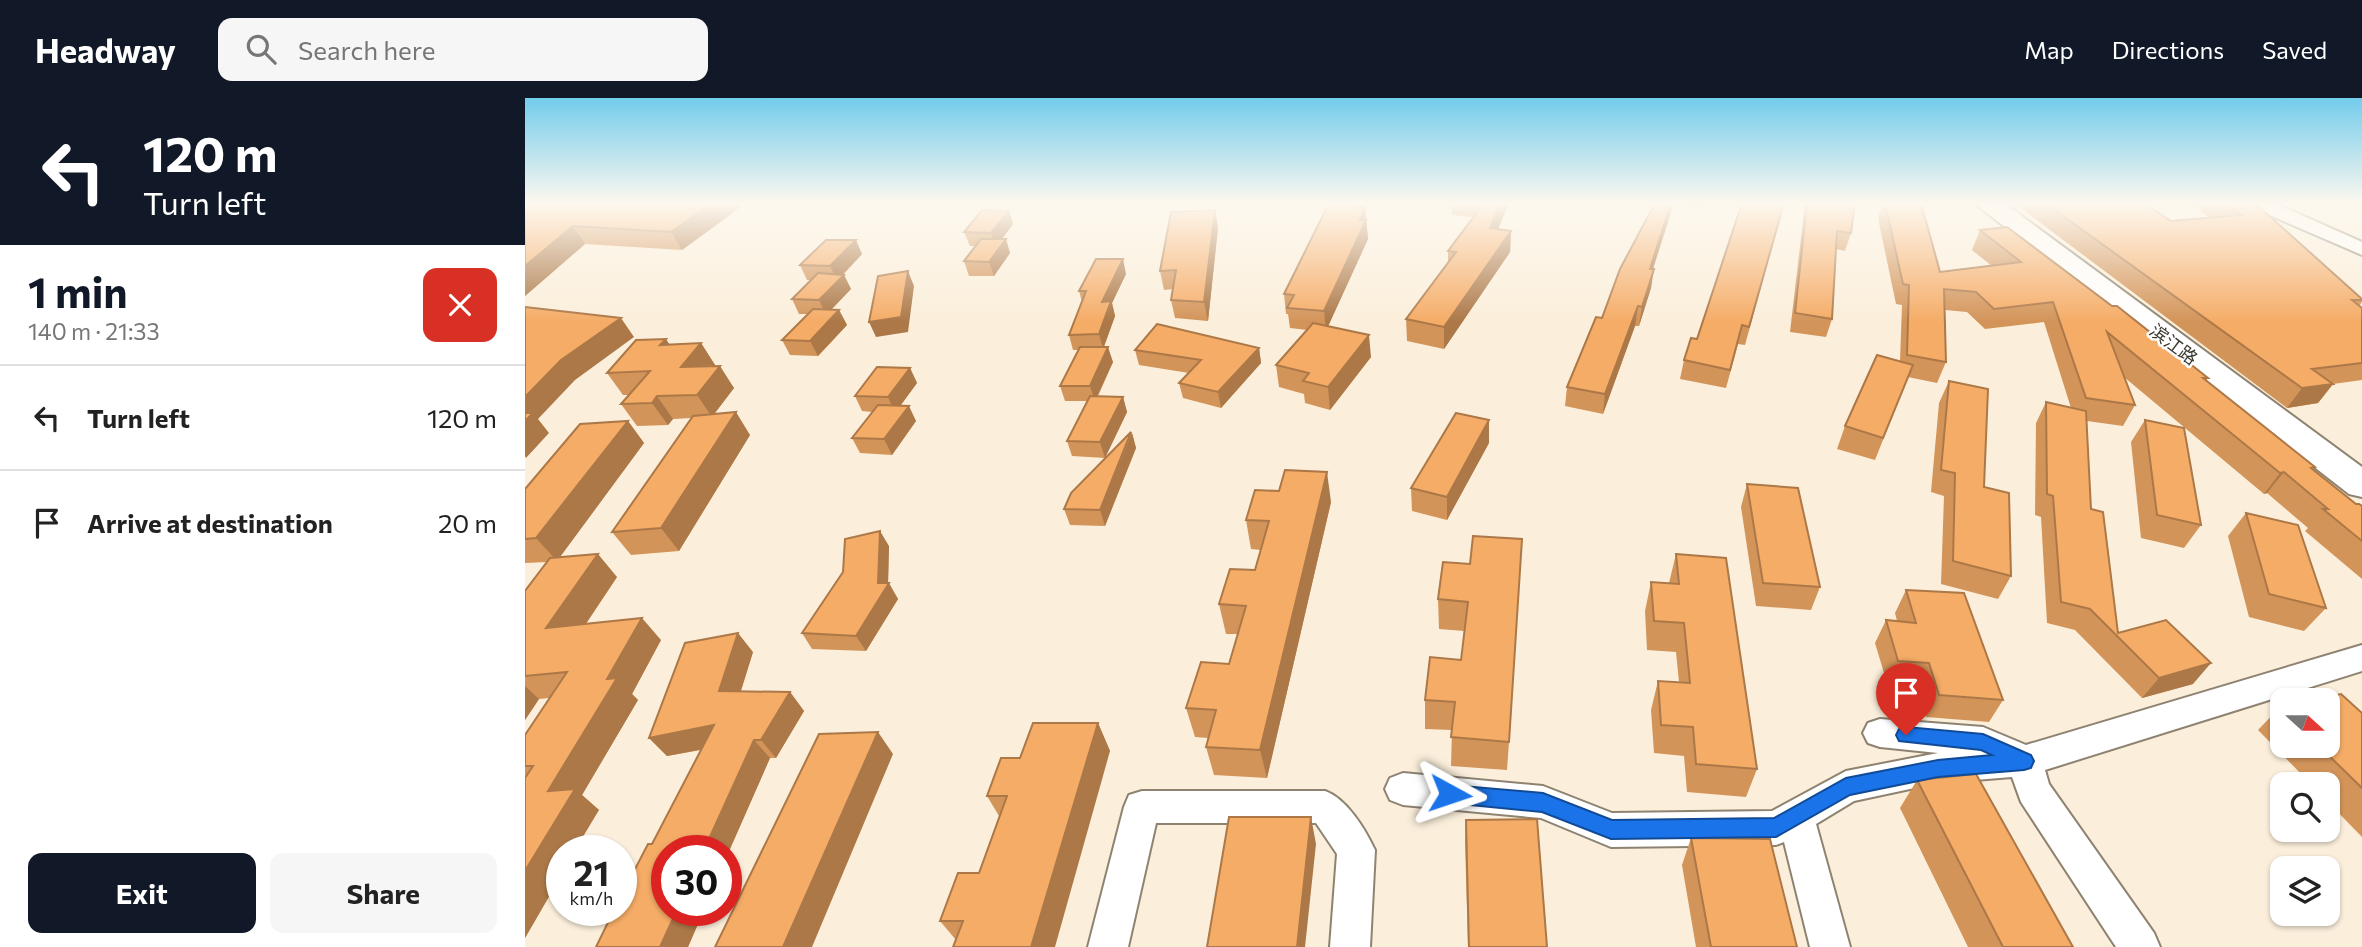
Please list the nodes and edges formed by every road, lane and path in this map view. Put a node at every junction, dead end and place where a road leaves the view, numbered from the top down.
1 (2040, 243) edge
2 (2362, 485) edge
3 (2362, 658) edge
4 (1880, 733) dead end
5 (2024, 761) junction
6 (1403, 789) dead end
7 (1796, 816) junction
8 (1108, 947) edge
9 (1350, 947) edge
10 (1830, 947) edge
11 (2140, 947) edge

1 - 2 main road, 滨江路
3 - 5 street
4 - 5 street
5 - 7 street
5 - 11 street
6 - 7 street
7 - 10 street
8 - 9 street

